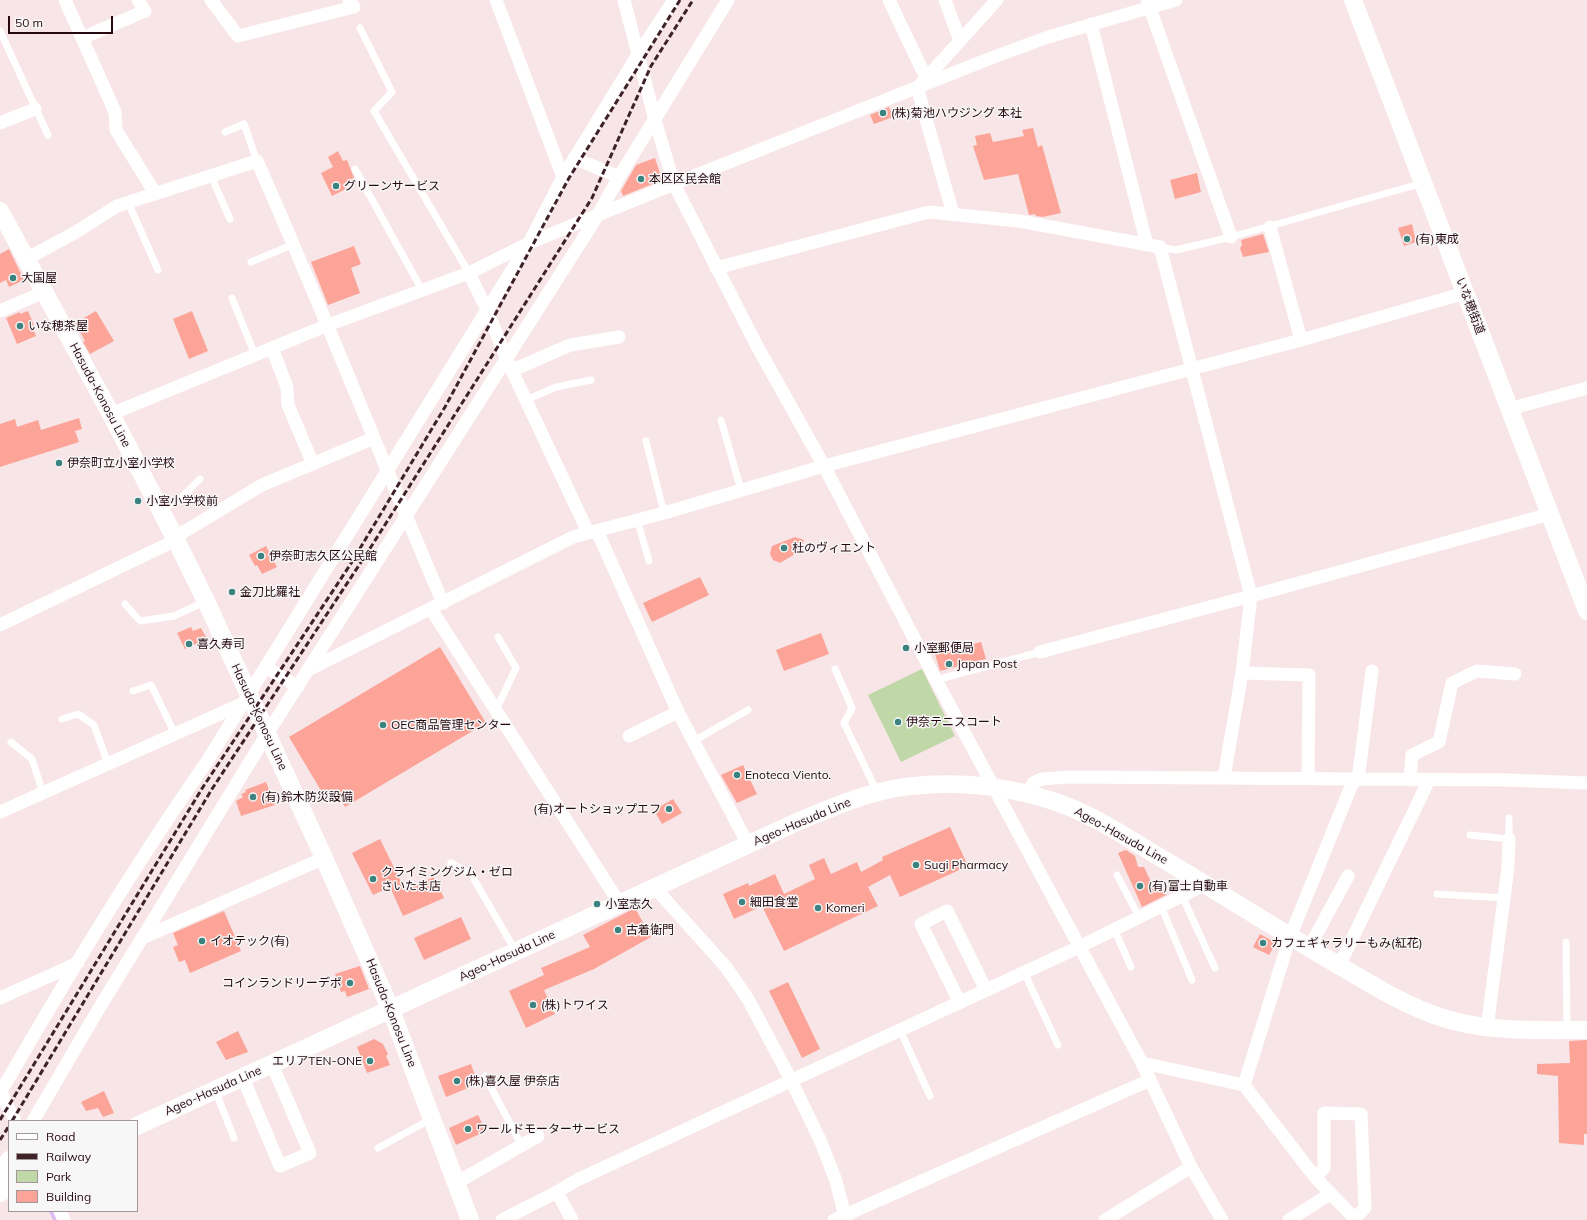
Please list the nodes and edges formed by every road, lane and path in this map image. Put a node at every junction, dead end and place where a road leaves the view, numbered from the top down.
1 (65, 0) edge
2 (138, 0) edge
3 (211, 0) edge
4 (349, 0) edge
5 (496, 0) edge
6 (624, 0) edge
7 (674, 0) edge
8 (728, 0) edge
9 (889, 0) edge
10 (945, 0) edge
11 (997, 0) edge
12 (1176, 0) edge
13 (1353, 0) edge
14 (1148, 4) edge
15 (1090, 24) junction
16 (360, 28) dead end
17 (0, 31) edge
18 (82, 38) junction
19 (960, 41) junction
20 (639, 53) junction
21 (922, 83) junction
22 (35, 109) junction
23 (655, 120) junction
24 (0, 123) edge
25 (225, 132) dead end
26 (48, 135) dead end
27 (574, 158) junction
28 (257, 161) junction
29 (355, 169) dead end
30 (211, 176) junction
31 (563, 177) junction
32 (619, 177) junction
33 (1423, 183) junction
34 (674, 184) junction
35 (155, 193) junction
36 (128, 202) junction
37 (0, 211) edge
38 (953, 214) junction
39 (598, 215) junction
40 (230, 219) dead end
41 (1270, 227) junction
42 (1231, 237) junction
43 (528, 243) junction
44 (294, 244) junction
45 (1154, 246) junction
46 (26, 259) junction
47 (251, 262) dead end
48 (716, 268) junction
49 (158, 270) dead end
50 (469, 273) junction
51 (422, 290) junction
52 (44, 292) junction
53 (1465, 293) junction
54 (232, 298) dead end
55 (487, 310) junction
56 (0, 311) edge
57 (328, 325) junction
58 (619, 337) dead end
59 (1301, 340) junction
60 (272, 348) junction
61 (255, 355) junction
62 (510, 365) junction
63 (1192, 369) junction
64 (592, 380) dead end
65 (1587, 388) edge
66 (526, 400) junction
67 (1509, 409) junction
68 (111, 414) junction
69 (721, 420) dead end
70 (374, 438) junction
71 (646, 441) dead end
72 (313, 464) junction
73 (824, 466) junction
74 (387, 471) junction
75 (200, 479) dead end
76 (741, 490) junction
77 (160, 509) junction
78 (664, 513) junction
79 (1550, 514) junction
80 (406, 516) junction
81 (637, 519) junction
82 (593, 532) junction
83 (176, 540) junction
84 (649, 561) dead end
85 (1251, 596) junction
86 (206, 600) junction
87 (443, 603) junction
88 (125, 604) dead end
89 (431, 609) junction
90 (1587, 611) edge
91 (0, 625) edge
92 (498, 637) dead end
93 (1040, 652) joint
94 (266, 667) junction
95 (835, 669) dead end
96 (308, 670) junction
97 (1372, 672) dead end
98 (1242, 673) junction
99 (1515, 674) dead end
100 (936, 680) junction
101 (298, 687) junction
102 (133, 691) dead end
103 (246, 699) junction
104 (748, 710) dead end
105 (496, 711) junction
106 (678, 712) junction
107 (62, 719) dead end
108 (174, 734) junction
109 (267, 734) junction
110 (629, 736) dead end
111 (10, 742) dead end
112 (692, 742) junction
113 (108, 764) junction
114 (1224, 777) junction
115 (1308, 778) junction
116 (1356, 780) junction
117 (1410, 780) junction
118 (1429, 780) junction
119 (1587, 783) edge
120 (993, 787) junction
121 (877, 792) junction
122 (43, 793) junction
123 (1028, 794) junction
124 (0, 812) edge
125 (1509, 818) dead end
126 (1470, 835) dead end
127 (1509, 839) junction
128 (748, 844) junction
129 (324, 858) junction
130 (451, 863) dead end
131 (1117, 875) dead end
132 (1348, 876) dead end
133 (1206, 884) junction
134 (655, 888) junction
135 (1438, 894) dead end
136 (1182, 896) junction
137 (1504, 898) junction
138 (620, 904) junction
139 (1161, 906) junction
140 (1139, 917) junction
141 (1114, 930) junction
142 (1290, 937) junction
143 (142, 938) junction
144 (1566, 942) dead end
145 (1079, 947) junction
146 (1309, 948) junction
147 (516, 952) junction
148 (78, 963) junction
149 (1339, 966) junction
150 (1131, 967) dead end
151 (1215, 968) dead end
152 (1024, 972) junction
153 (1192, 980) dead end
154 (986, 990) junction
155 (0, 998) edge
156 (960, 1002) junction
157 (391, 1010) junction
158 (1487, 1028) junction
159 (900, 1030) junction
160 (1567, 1030) junction
161 (1587, 1030) edge
162 (1058, 1044) dead end
163 (1142, 1063) junction
164 (272, 1064) junction
165 (485, 1076) dead end
166 (243, 1078) junction
167 (791, 1080) junction
168 (1150, 1080) junction
169 (1244, 1085) junction
170 (215, 1090) junction
171 (0, 1091) edge
172 (930, 1096) dead end
173 (432, 1118) junction
174 (14, 1120) edge
175 (34, 1120) edge
176 (138, 1126) edge
177 (538, 1136) dead end
178 (234, 1138) dead end
179 (522, 1146) junction
180 (378, 1148) dead end
181 (8, 1162) edge
182 (1191, 1168) junction
183 (0, 1175) edge
184 (1315, 1177) junction
185 (456, 1183) junction
186 (557, 1192) junction
187 (1330, 1194) junction
188 (841, 1218) edge
189 (1355, 1219) edge
190 (470, 1220) edge
191 (502, 1220) edge
192 (572, 1220) edge
193 (1105, 1220) edge
194 (1222, 1220) edge
195 (1289, 1220) edge

1 - 18 street
2 - 18 street
3 - 4 street
5 - 31 street
6 - 20 street
7 - 20 street
8 - 23 street
9 - 21 street
10 - 19 street
11 - 19 street
12 - 14 street
13 - 33 main road, いな穂街道
14 - 15 street
14 - 42 street
15 - 21 street
15 - 45 street
16 - 50 lane
17 - 22 lane
18 - 35 street
19 - 21 street
20 - 23 street
20 - 27 street
21 - 34 street
21 - 38 street
22 - 24 street
22 - 26 lane
23 - 32 street
23 - 34 street
25 - 28 lane
27 - 31 street
27 - 32 street
28 - 30 street
28 - 44 street
29 - 51 lane
30 - 35 street
30 - 40 lane
31 - 43 street
32 - 39 street
33 - 41 lane
33 - 53 main road, いな穂街道
34 - 39 street
34 - 48 street
35 - 36 street
36 - 46 street
36 - 49 lane
37 - 46 main road, Hasuda-Konosu Line
38 - 45 street
38 - 48 street
39 - 43 street
39 - 62 street
41 - 42 lane
41 - 59 street
42 - 45 lane
43 - 50 street
43 - 55 street
44 - 47 lane
44 - 57 street
45 - 63 street
46 - 52 main road, Hasuda-Konosu Line
48 - 73 street
50 - 51 street
50 - 55 street
51 - 57 street
52 - 56 street
52 - 68 main road, Hasuda-Konosu Line
53 - 59 street
53 - 67 main road, いな穂街道
54 - 61 lane
55 - 62 street
55 - 74 street
57 - 60 street
57 - 70 street
58 - 62 street
59 - 63 street
60 - 61 street
60 - 72 street
61 - 68 street
62 - 66 street
62 - 80 street
63 - 73 street
63 - 85 street
64 - 66 lane
65 - 67 street
66 - 82 street
67 - 79 main road, いな穂街道
68 - 77 main road, Hasuda-Konosu Line
69 - 76 lane
70 - 72 street
70 - 74 street
71 - 78 lane
72 - 83 street
73 - 76 street
73 - 100 street
74 - 80 street
74 - 94 street
75 - 77 lane
76 - 78 street
77 - 83 main road, Hasuda-Konosu Line
78 - 81 street
79 - 85 street
79 - 90 main road, いな穂街道
80 - 87 street
80 - 96 street
81 - 82 street
81 - 84 lane
82 - 87 street
82 - 106 street
83 - 86 main road, Hasuda-Konosu Line
83 - 91 street
85 - 93 street
85 - 98 street
86 - 88 lane
86 - 103 main road, Hasuda-Konosu Line
87 - 89 street
89 - 96 street
89 - 105 street
92 - 105 lane
93 - 100 lane
94 - 101 street
94 - 103 street
95 - 121 lane
96 - 101 street
97 - 116 street
98 - 114 street
98 - 115 street
99 - 117 street
100 - 120 street
101 - 109 street
102 - 108 lane
103 - 108 street
103 - 109 main road, Hasuda-Konosu Line
103 - 148 street
104 - 112 lane
105 - 138 street
106 - 110 street
106 - 112 street
107 - 113 lane
108 - 113 street
109 - 129 main road, Hasuda-Konosu Line
109 - 143 street
111 - 122 lane
112 - 128 street
113 - 122 street
114 - 115 street
114 - 123 street
115 - 116 street
116 - 117 street
116 - 142 street
117 - 118 street
118 - 119 street
118 - 149 street
120 - 121 main road, Ageo-Hasuda Line
120 - 123 main road, Ageo-Hasuda Line
120 - 145 street
121 - 128 main road, Ageo-Hasuda Line
122 - 124 street
123 - 133 main road, Ageo-Hasuda Line
125 - 127 lane
126 - 127 lane
127 - 137 street
128 - 134 main road, Ageo-Hasuda Line
129 - 143 street
129 - 157 main road, Hasuda-Konosu Line
130 - 147 lane
131 - 140 lane
132 - 146 street
133 - 136 street
133 - 142 main road, Ageo-Hasuda Line
134 - 138 main road, Ageo-Hasuda Line
134 - 167 street
135 - 137 lane
136 - 139 street
136 - 151 lane
137 - 158 street
138 - 147 main road, Ageo-Hasuda Line
139 - 140 street
139 - 153 lane
140 - 141 street
141 - 145 street
141 - 150 lane
142 - 146 main road, Ageo-Hasuda Line
142 - 169 street
143 - 175 street
144 - 160 lane
145 - 152 street
145 - 163 street
146 - 149 main road, Ageo-Hasuda Line
147 - 157 main road, Ageo-Hasuda Line
148 - 155 street
148 - 171 street
149 - 158 main road, Ageo-Hasuda Line
152 - 154 street
152 - 162 lane
154 - 156 street
154 - 156 street
156 - 159 street
157 - 164 main road, Ageo-Hasuda Line
157 - 173 main road, Hasuda-Konosu Line
158 - 160 main road, Ageo-Hasuda Line
159 - 167 street
159 - 172 lane
160 - 161 main road, Ageo-Hasuda Line
163 - 168 street
163 - 169 street
164 - 166 main road, Ageo-Hasuda Line
164 - 166 street
165 - 179 lane
166 - 170 main road, Ageo-Hasuda Line
167 - 186 street
167 - 188 street
168 - 182 street
168 - 188 street
169 - 184 street
170 - 176 main road, Ageo-Hasuda Line
170 - 178 lane
171 - 174 street
173 - 180 lane
173 - 185 main road, Hasuda-Konosu Line
177 - 179 street
179 - 185 street
181 - 183 main road
182 - 193 street
182 - 194 street
184 - 187 street
184 - 189 street
185 - 190 main road, Hasuda-Konosu Line
186 - 191 street
186 - 192 street
187 - 189 street
187 - 195 street

